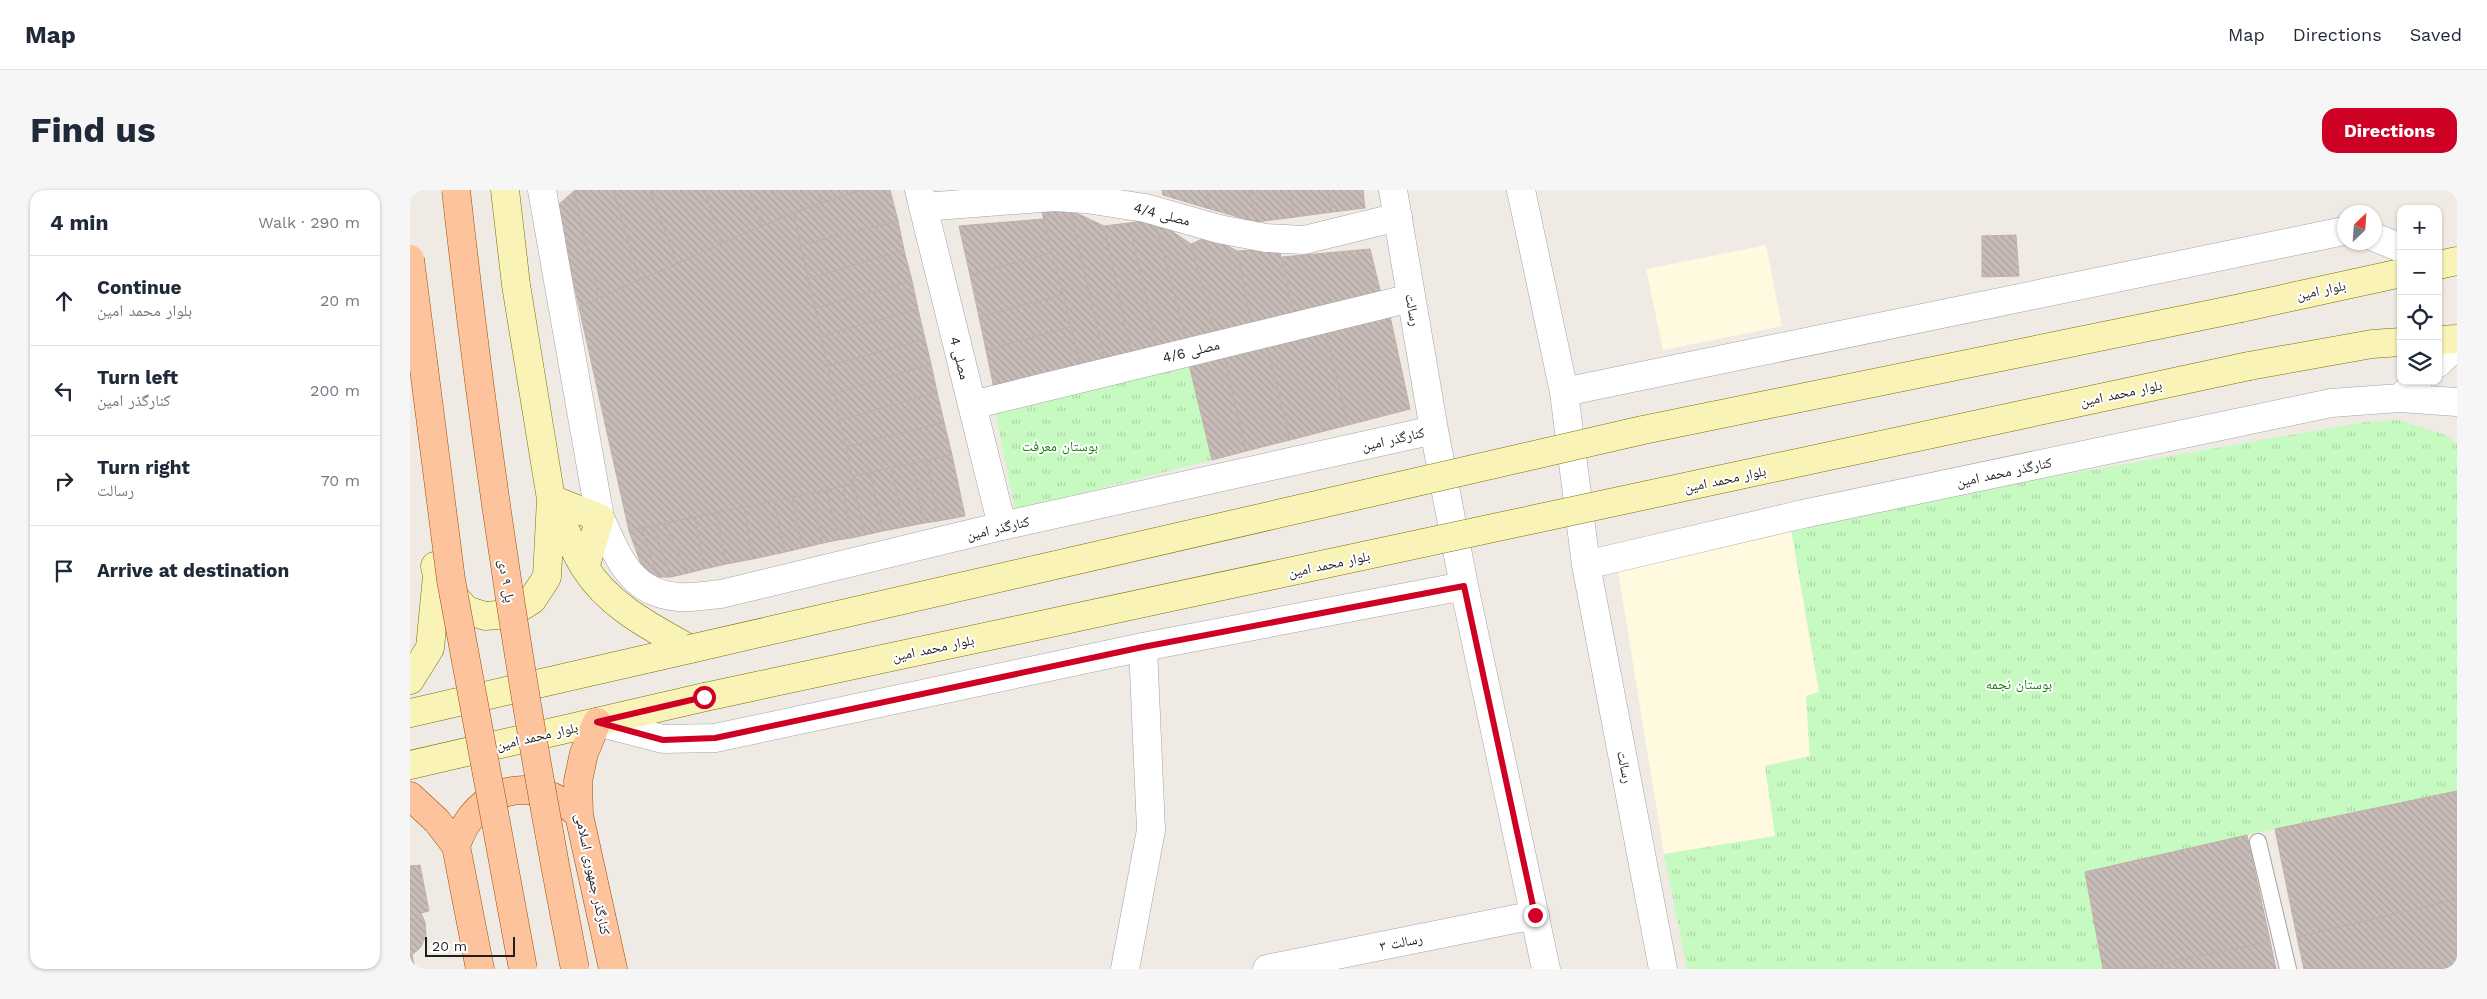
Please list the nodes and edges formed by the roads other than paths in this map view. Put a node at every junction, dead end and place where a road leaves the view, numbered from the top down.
1 (456, 190) edge
2 (506, 190) edge
3 (542, 190) edge
4 (1393, 190) edge
5 (1521, 190) edge
6 (921, 198) edge
7 (1398, 217) junction
8 (2337, 232) edge
9 (2382, 240) edge
10 (2397, 246) edge
11 (410, 259) edge
12 (2397, 274) edge
13 (1411, 298) junction
14 (2457, 339) edge
15 (2442, 340) edge
16 (2397, 342) edge
17 (2457, 345) edge
18 (410, 351) edge
19 (2442, 359) edge
20 (2409, 389) edge
21 (1564, 392) junction
22 (2457, 402) edge
23 (972, 405) junction
24 (1434, 430) junction
25 (551, 499) junction
26 (600, 518) junction
27 (1002, 526) junction
28 (1586, 565) junction
29 (584, 568) junction
30 (437, 576) junction
31 (1464, 586) junction
32 (1143, 647) junction
33 (690, 649) junction
34 (410, 680) edge
35 (410, 713) edge
36 (597, 722) junction
37 (410, 765) edge
38 (410, 796) edge
39 (579, 815) junction
40 (2258, 842) dead end
41 (456, 846) junction
42 (1535, 915) junction
43 (480, 969) edge
44 (523, 969) edge
45 (575, 969) edge
46 (613, 969) edge
47 (1125, 969) edge
48 (1267, 969) edge
49 (1546, 969) edge
50 (1663, 969) edge
51 (2288, 969) edge

1 - 45 main road, پل ۹ دی, bridge
2 - 25 main road
3 - 26 street, کنارگذر امین
4 - 7 street, رسالت
5 - 21 street
6 - 7 street, مصلی 4/4
6 - 23 street, مصلی 4
7 - 13 street, رسالت
8 - 21 street
9 - 10 street
11 - 44 main road, bridge
12 - 33 main road, بلوار امین, bridge
13 - 23 street, مصلی 4/6
13 - 24 street, رسالت
14 - 15 main road
16 - 36 main road, بلوار محمد امین, bridge
17 - 19 street
18 - 30 main road
20 - 22 street, کنارگذر محمد امین
20 - 28 street, کنارگذر محمد امین
21 - 28 street, رسالت
23 - 27 street, مصلی 4
24 - 27 street, کنارگذر امین
24 - 31 street, رسالت
25 - 26 main road
25 - 29 main road
25 - 30 main road
26 - 27 street, کنارگذر امین
26 - 29 main road
28 - 50 street, رسالت
29 - 33 main road
30 - 34 main road
31 - 32 street
31 - 42 street
32 - 36 street
32 - 47 street
33 - 35 main road
36 - 37 main road, بلوار محمد امین
36 - 39 main road, کنارگذر جمهوری اسلامی
38 - 41 main road
39 - 41 main road
39 - 46 main road, کنارگذر جمهوری اسلامی
40 - 51 lane
41 - 43 main road
42 - 48 street, رسالت ۳
42 - 49 street

